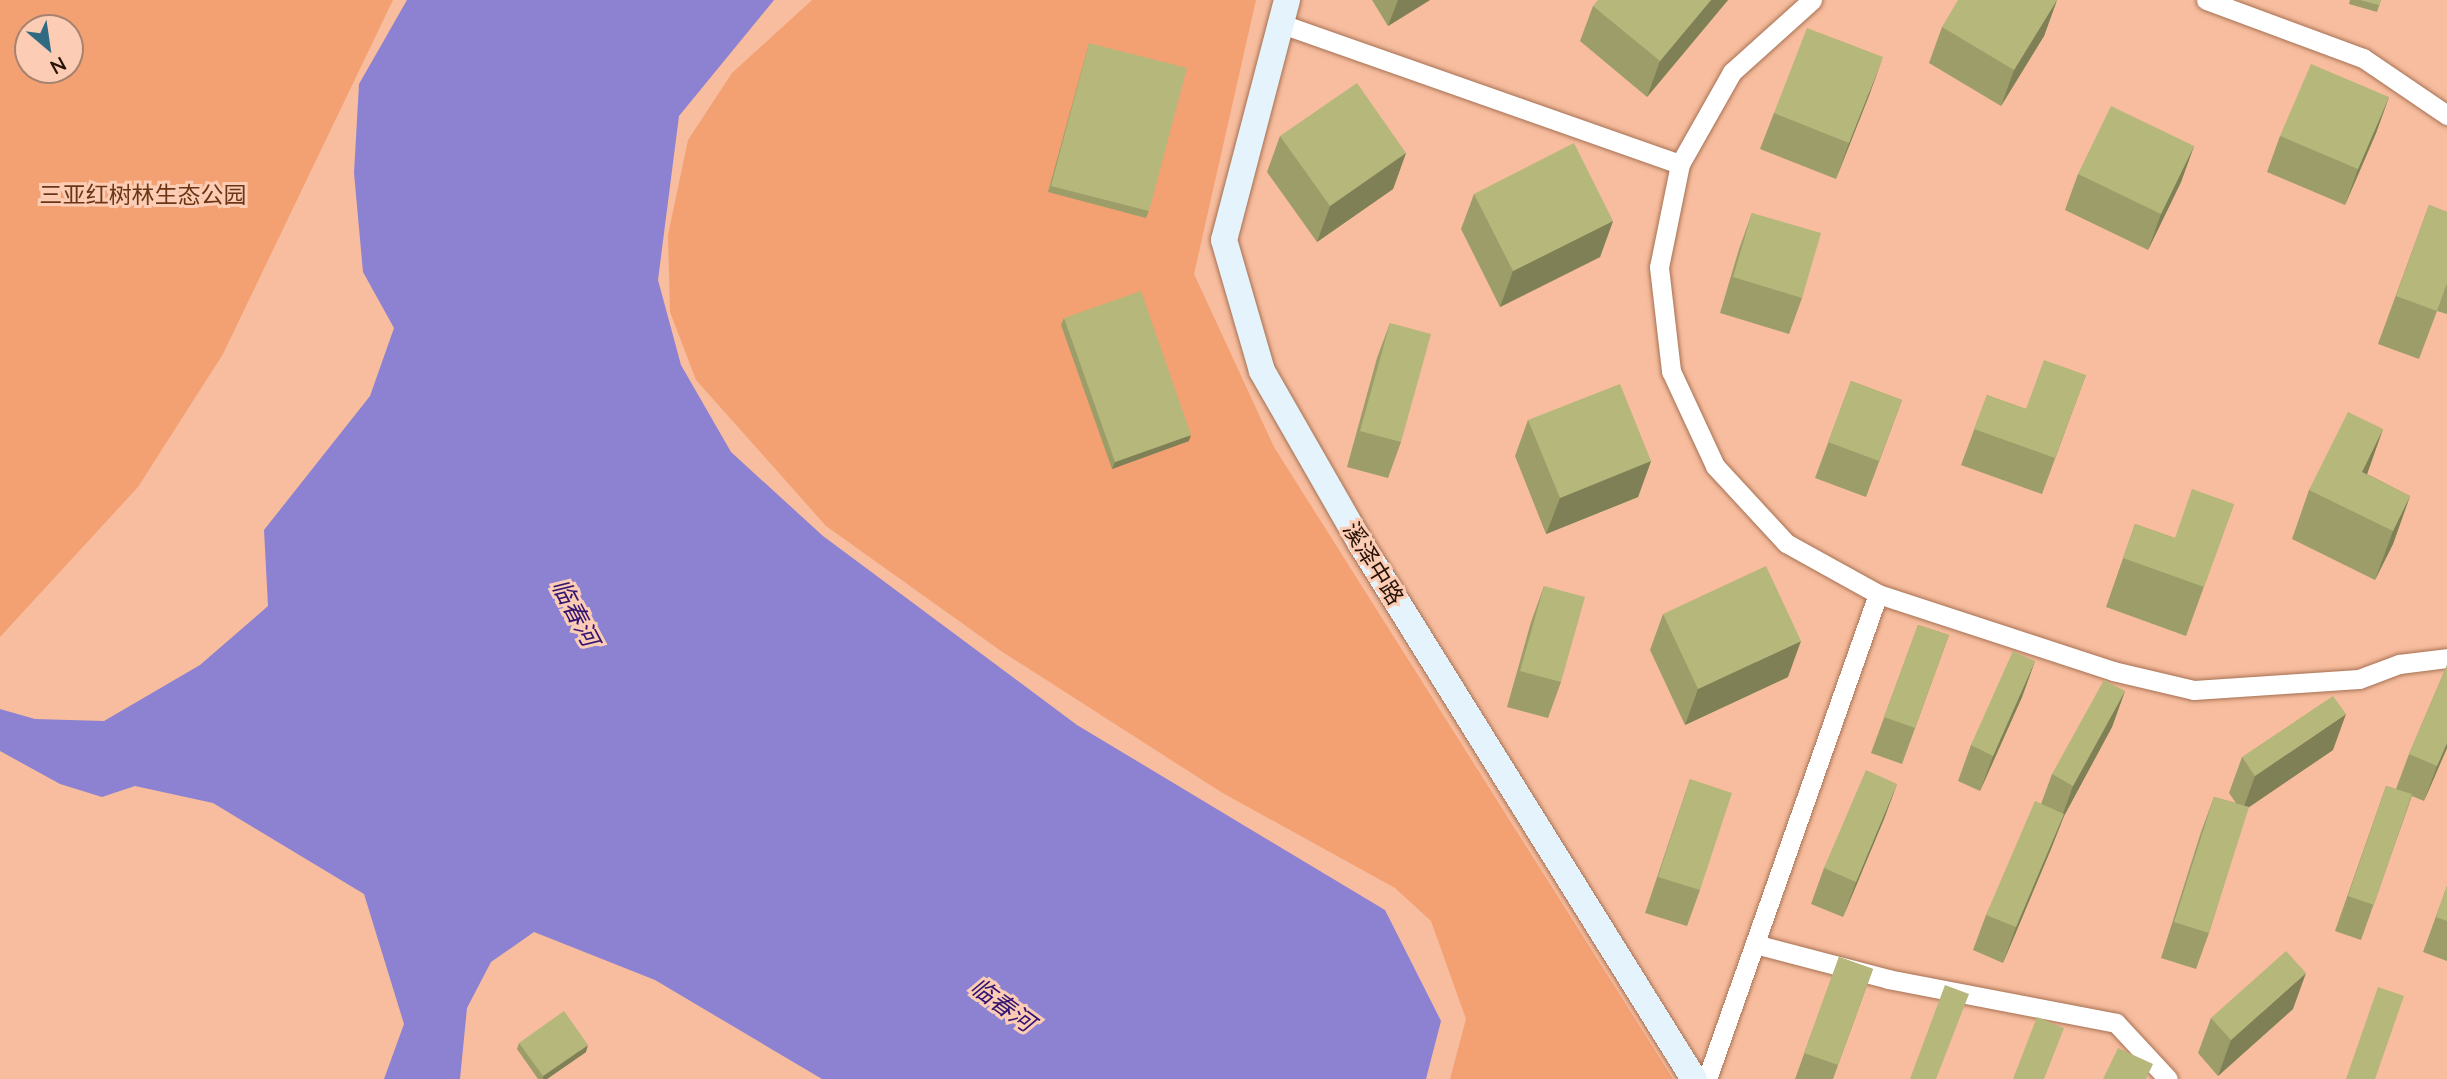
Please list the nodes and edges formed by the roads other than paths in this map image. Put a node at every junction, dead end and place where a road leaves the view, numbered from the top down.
1 (1812, 0) edge
2 (2206, 0) edge
3 (1283, 11) edge
4 (2447, 115) edge
5 (1680, 164) junction
6 (1878, 594) junction
7 (2447, 658) edge
8 (1755, 944) junction
9 (1694, 1079) edge
10 (1707, 1079) edge
11 (2168, 1079) edge

1 - 5 street
2 - 4 street
3 - 5 street
3 - 9 street, 溪泽中路
5 - 6 street
6 - 7 street
6 - 8 street
8 - 10 street
8 - 11 street

